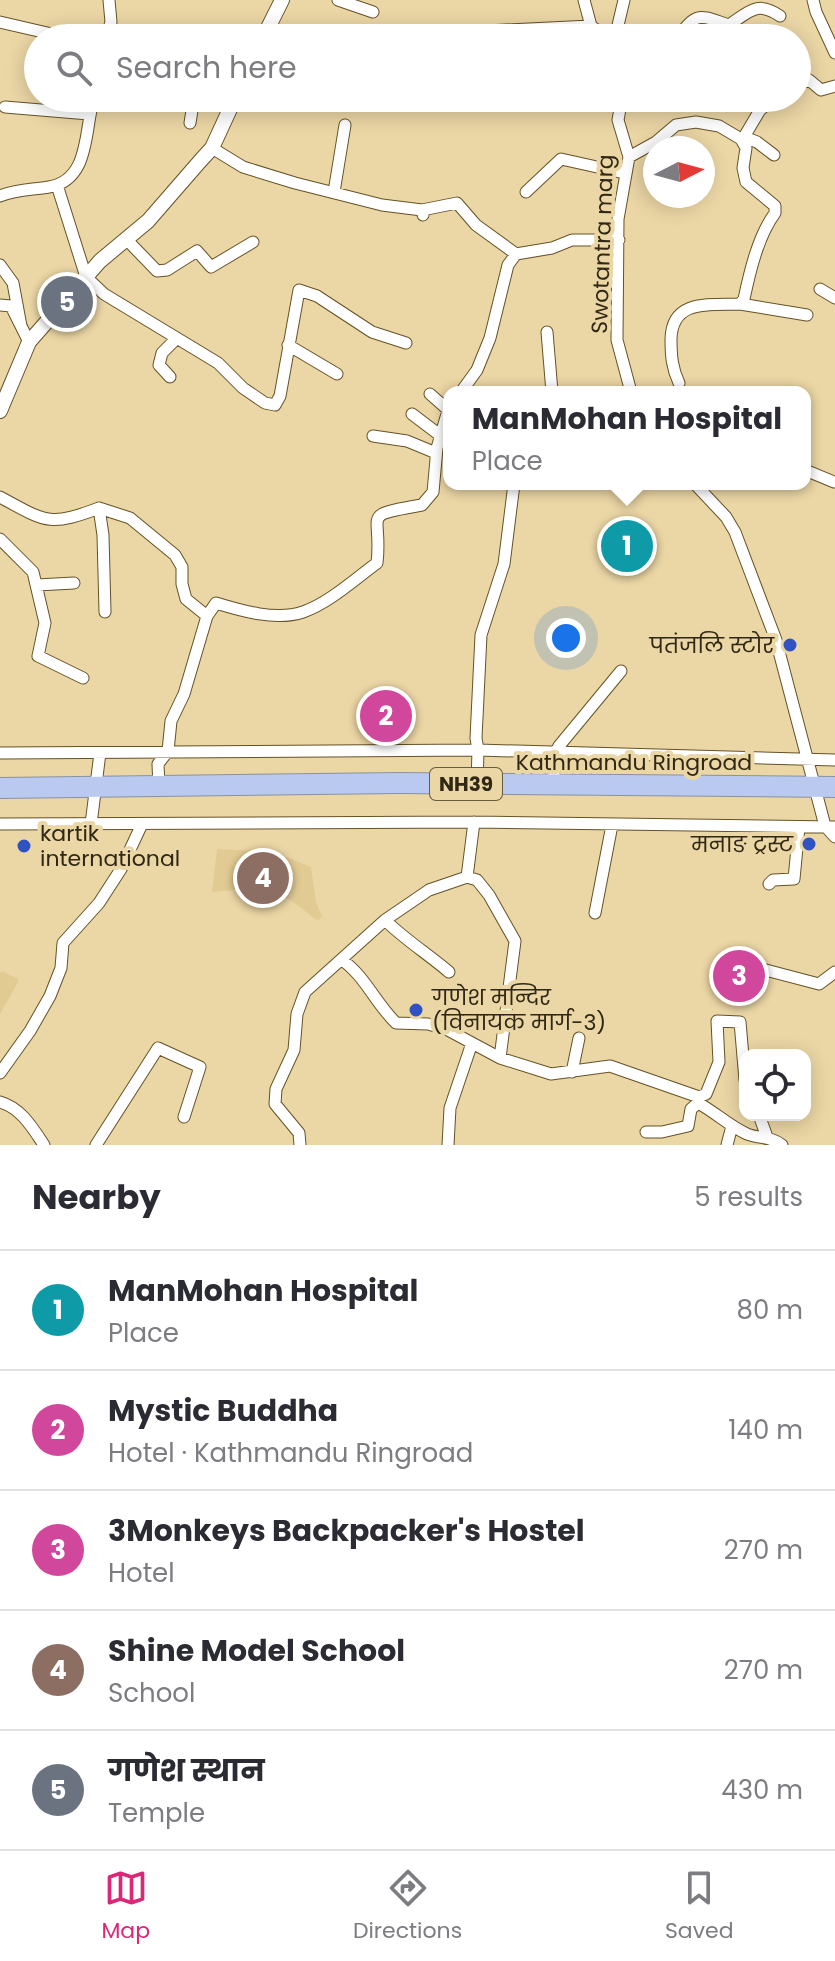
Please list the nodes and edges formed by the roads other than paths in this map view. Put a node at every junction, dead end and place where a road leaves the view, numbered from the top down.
1 (109, 0) edge
2 (282, 0) edge
3 (338, 0) edge
4 (584, 0) edge
5 (624, 0) edge
6 (813, 0) edge
7 (373, 12) dead end
8 (780, 16) dead end
9 (0, 22) edge
10 (110, 24) edge
11 (270, 24) edge
12 (590, 24) edge
13 (618, 24) edge
14 (688, 24) edge
15 (726, 24) edge
16 (730, 24) edge
17 (24, 28) edge
18 (835, 53) edge
19 (811, 82) edge
20 (835, 86) edge
21 (5, 107) dead end
22 (24, 109) edge
23 (65, 112) edge
24 (190, 112) edge
25 (226, 112) edge
26 (619, 112) edge
27 (759, 112) edge
28 (89, 114) joint
29 (190, 123) dead end
30 (345, 125) dead end
31 (743, 138) junction
32 (212, 148) junction
33 (774, 155) dead end
34 (629, 157) junction
35 (624, 173) junction
36 (57, 185) junction
37 (334, 192) junction
38 (526, 192) dead end
39 (0, 196) edge
40 (777, 224) dead end
41 (127, 240) junction
42 (619, 240) junction
43 (253, 242) dead end
44 (757, 252) junction
45 (516, 254) junction
46 (0, 265) edge
47 (86, 277) junction
48 (6, 282) edge
49 (820, 289) dead end
50 (835, 298) edge
51 (740, 304) junction
52 (0, 305) edge
53 (807, 315) dead end
54 (21, 326) junction
55 (547, 332) dead end
56 (177, 338) junction
57 (29, 342) junction
58 (406, 343) dead end
59 (288, 345) junction
60 (337, 374) dead end
61 (170, 377) dead end
62 (679, 383) dead end
63 (465, 386) edge
64 (552, 386) edge
65 (629, 386) edge
66 (430, 394) dead end
67 (443, 404) edge
68 (0, 411) edge
69 (412, 414) dead end
70 (443, 428) edge
71 (373, 436) dead end
72 (441, 436) junction
73 (436, 453) junction
74 (811, 472) edge
75 (834, 482) edge
76 (513, 490) edge
77 (704, 490) edge
78 (0, 497) edge
79 (99, 508) junction
80 (0, 539) edge
81 (74, 583) dead end
82 (37, 585) junction
83 (105, 612) dead end
84 (207, 616) junction
85 (621, 671) dead end
86 (83, 678) dead end
87 (478, 750) junction
88 (168, 751) junction
89 (556, 752) junction
90 (0, 753) edge
91 (100, 753) junction
92 (807, 760) junction
93 (835, 760) edge
94 (477, 784) junction
95 (553, 785) junction
96 (96, 786) junction
97 (159, 787) junction
98 (835, 787) edge
99 (0, 788) edge
100 (813, 788) junction
101 (474, 822) junction
102 (0, 824) edge
103 (91, 824) junction
104 (142, 824) junction
105 (612, 825) junction
106 (799, 827) junction
107 (830, 827) edge
108 (835, 837) edge
109 (467, 877) junction
110 (769, 884) dead end
111 (595, 913) dead end
112 (385, 920) junction
113 (342, 960) junction
114 (750, 962) dead end
115 (449, 972) dead end
116 (835, 972) edge
117 (579, 1038) dead end
118 (472, 1043) junction
119 (742, 1049) edge
120 (500, 1058) junction
121 (572, 1072) junction
122 (0, 1073) edge
123 (698, 1100) junction
124 (0, 1102) edge
125 (184, 1117) dead end
126 (761, 1121) edge
127 (732, 1126) junction
128 (646, 1132) dead end
129 (767, 1137) junction
130 (44, 1145) edge
131 (96, 1145) edge
132 (300, 1145) edge
133 (448, 1145) edge
134 (727, 1145) edge
135 (782, 1145) edge

1 - 10 street
2 - 11 main road
3 - 7 street
4 - 12 street
5 - 13 street
6 - 18 street
8 - 16 street
9 - 17 street
14 - 15 street
19 - 20 street
21 - 22 street
23 - 28 street
24 - 29 street
25 - 32 main road
26 - 34 street, Swotantra marg
27 - 31 street
28 - 36 street
30 - 37 street
31 - 33 street
31 - 34 street
31 - 44 street
32 - 37 street
32 - 41 main road
34 - 35 street, Swotantra marg
35 - 38 street
35 - 42 street, Swotantra marg
36 - 39 street
36 - 47 street
37 - 45 street
40 - 44 street
41 - 43 street
41 - 47 main road
42 - 45 street
42 - 65 street, Swotantra marg
44 - 51 street
45 - 63 street
46 - 48 street
47 - 56 street
47 - 57 main road
48 - 54 street
49 - 50 street
51 - 53 street
51 - 62 street
52 - 54 street
54 - 57 street
55 - 64 street
56 - 59 street
56 - 61 street
57 - 68 main road
58 - 59 street
59 - 60 street
66 - 67 street
69 - 72 street
70 - 72 street
71 - 73 street
72 - 73 street
73 - 84 street
74 - 75 street
76 - 87 street
77 - 92 street
78 - 79 street
79 - 83 street
79 - 84 street
80 - 82 street
81 - 82 street
82 - 86 street
84 - 88 street
85 - 89 street
87 - 88 street
87 - 89 street
87 - 94 street
88 - 91 street
88 - 97 street
89 - 92 street
89 - 95 street
90 - 91 street
91 - 96 street
92 - 93 street
92 - 100 street
94 - 95 highway, Kathmandu Ringroad / NH39
94 - 97 highway, Kathmandu Ringroad / NH39
95 - 100 highway, Kathmandu Ringroad / NH39
96 - 97 highway, Kathmandu Ringroad / NH39
96 - 99 highway, NH39
96 - 103 street
98 - 100 highway, Kathmandu Ringroad / NH39
100 - 107 street
101 - 104 street
101 - 105 street
101 - 109 street
102 - 103 street
103 - 104 street
104 - 122 street
105 - 106 street
105 - 111 street
106 - 107 street
106 - 110 street
107 - 108 street
109 - 112 street
109 - 120 street
112 - 113 street
112 - 115 street
113 - 118 street
113 - 132 street
114 - 116 street
117 - 121 street
118 - 120 street
118 - 133 street
119 - 123 street
120 - 121 street
121 - 123 street
123 - 127 street
123 - 128 street
124 - 130 street
125 - 131 street
126 - 129 street
127 - 129 street
127 - 134 street
129 - 135 street

